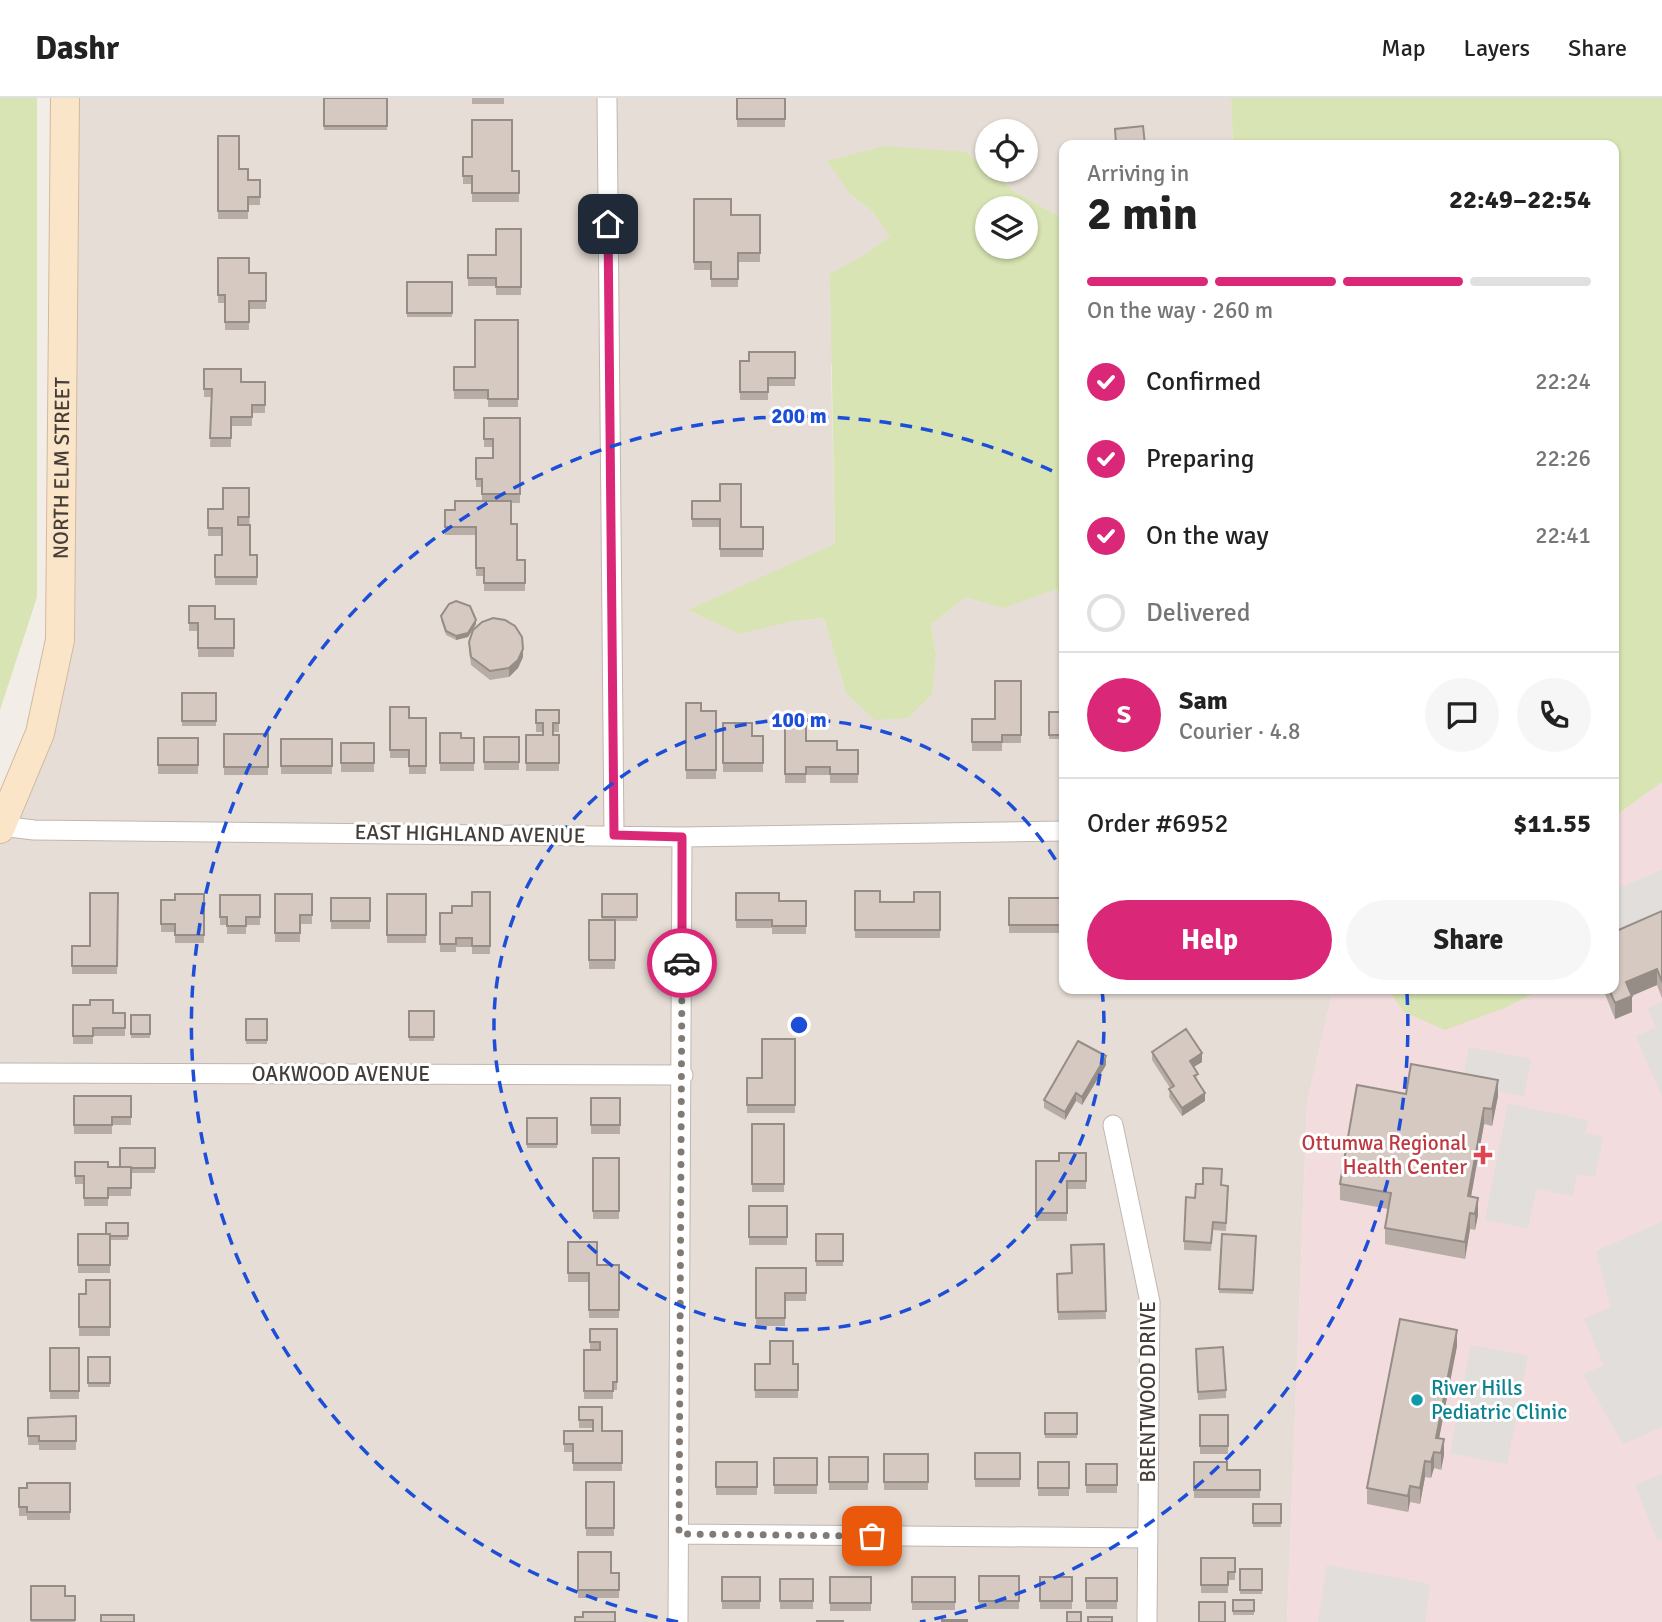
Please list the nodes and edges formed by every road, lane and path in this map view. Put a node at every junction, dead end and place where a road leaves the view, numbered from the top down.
1 (65, 98) edge
2 (607, 98) edge
3 (1, 827) edge
4 (1059, 831) edge
5 (614, 835) junction
6 (682, 837) junction
7 (0, 1073) edge
8 (683, 1075) junction
9 (1113, 1125) dead end
10 (679, 1534) junction
11 (1149, 1538) junction
12 (678, 1622) edge
13 (1147, 1622) edge

1 - 3 street, NORTH ELM STREET
2 - 5 street
3 - 5 street, EAST HIGHLAND AVENUE
4 - 6 street, EAST HIGHLAND AVENUE
5 - 6 street, EAST HIGHLAND AVENUE
6 - 8 street
7 - 8 street, OAKWOOD AVENUE
8 - 10 street
9 - 11 street, BRENTWOOD DRIVE
10 - 11 street
10 - 12 street
11 - 13 street, BRENTWOOD DRIVE

